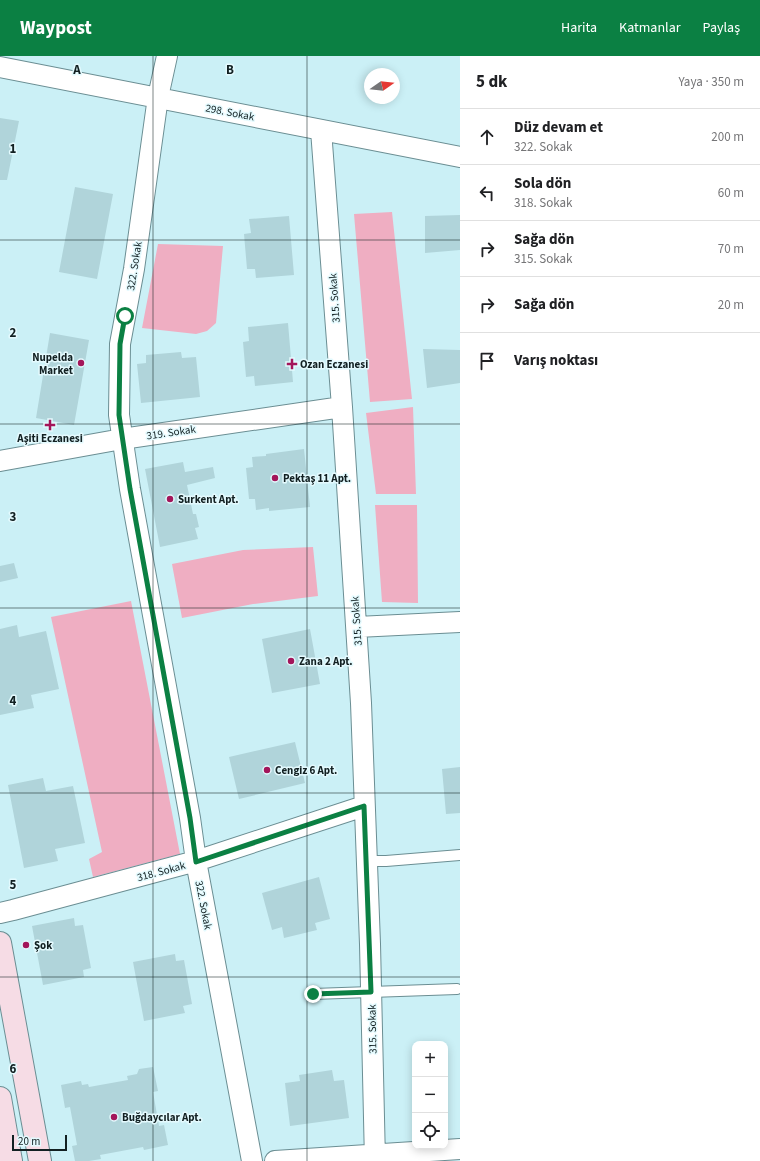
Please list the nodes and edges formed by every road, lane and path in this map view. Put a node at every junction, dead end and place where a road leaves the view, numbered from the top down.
1 (167, 56) edge
2 (0, 67) edge
3 (158, 97) junction
4 (321, 130) junction
5 (460, 156) edge
6 (342, 407) junction
7 (122, 439) junction
8 (0, 461) edge
9 (460, 622) edge
10 (357, 627) junction
11 (364, 806) junction
12 (460, 855) edge
13 (367, 861) junction
14 (196, 862) junction
15 (0, 913) edge
16 (0, 943) edge
17 (457, 989) dead end
18 (371, 992) junction
19 (313, 994) dead end
20 (0, 1098) edge
21 (460, 1149) edge
22 (375, 1158) edge
23 (11, 1161) edge
24 (40, 1161) edge
25 (252, 1161) edge
26 (275, 1161) edge

1 - 3 street, 322. Sokak
2 - 3 street, 298. Sokak
3 - 4 street, 298. Sokak
3 - 7 street, 322. Sokak
4 - 5 street, 298. Sokak
4 - 6 street, 315. Sokak
6 - 7 street, 319. Sokak
6 - 10 street, 315. Sokak
7 - 8 street, 319. Sokak
7 - 14 street, 322. Sokak
9 - 10 street
10 - 11 street, 315. Sokak
11 - 13 street, 315. Sokak
11 - 14 street, 318. Sokak
12 - 13 lane
13 - 18 street, 315. Sokak
14 - 15 street, 318. Sokak
14 - 25 street, 322. Sokak
16 - 24 main road
17 - 18 lane
18 - 19 lane
18 - 22 street, 315. Sokak
20 - 23 main road
21 - 22 street
22 - 26 street

